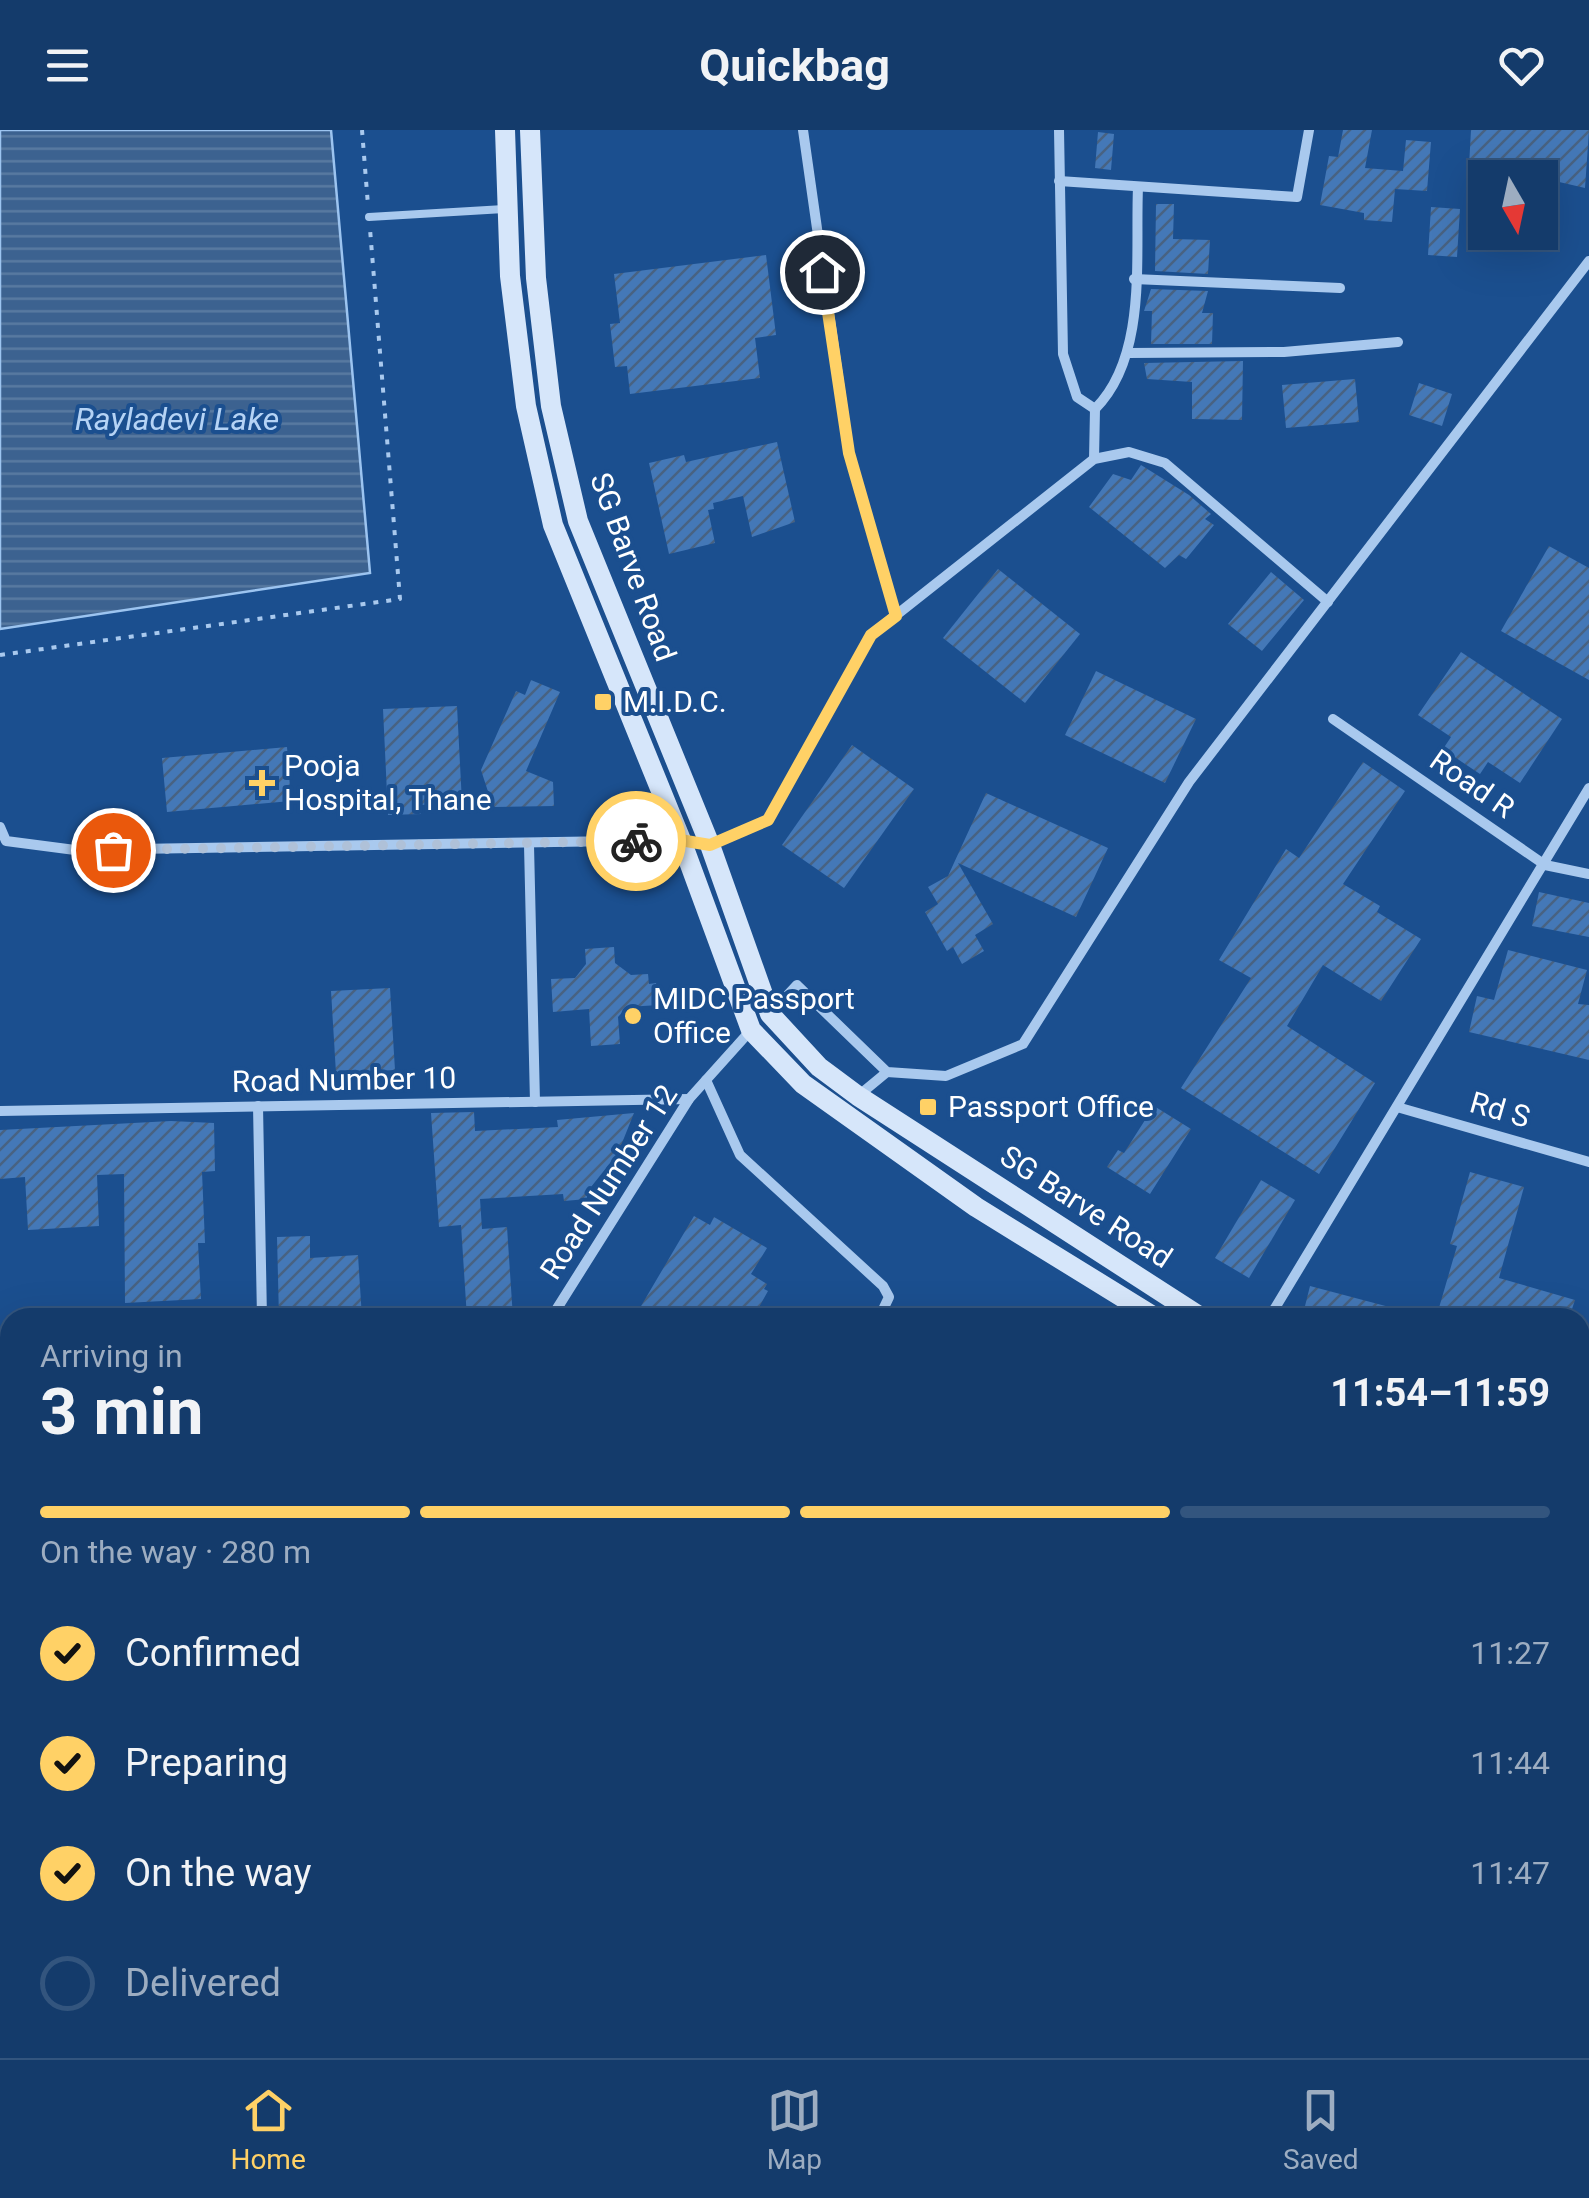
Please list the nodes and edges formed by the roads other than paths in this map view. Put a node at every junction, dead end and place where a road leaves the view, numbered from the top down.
1 (505, 130) edge
2 (530, 130) edge
3 (803, 130) edge
4 (1059, 130) edge
5 (1309, 130) edge
6 (1059, 180) junction
7 (1138, 188) junction
8 (508, 209) junction
9 (369, 217) road end
10 (1589, 261) edge
11 (1134, 280) junction
12 (1340, 288) dead end
13 (1398, 342) dead end
14 (1128, 354) junction
15 (1094, 408) junction
16 (1094, 459) junction
17 (1328, 602) junction
18 (896, 616) junction
19 (1333, 718) dead end
20 (1589, 788) edge
21 (0, 827) edge
22 (680, 840) junction
23 (530, 845) junction
24 (710, 845) junction
25 (3, 846) edge
26 (1545, 865) junction
27 (1589, 874) edge
28 (770, 1014) junction
29 (751, 1030) junction
30 (887, 1072) junction
31 (706, 1080) junction
32 (858, 1096) junction
33 (689, 1098) junction
34 (535, 1102) junction
35 (258, 1106) junction
36 (1398, 1107) junction
37 (0, 1111) edge
38 (1589, 1162) edge
39 (262, 1308) edge
40 (557, 1308) edge
41 (884, 1308) edge
42 (1140, 1308) edge
43 (1187, 1308) edge
44 (1275, 1308) edge

1 - 8 main road, SG Barve Road
2 - 24 main road, SG Barve Road
3 - 18 street
4 - 6 street
5 - 7 street
6 - 7 street
6 - 15 street
7 - 11 street
8 - 9 lane
8 - 22 main road, SG Barve Road
10 - 17 street
11 - 12 street
11 - 14 street
13 - 14 street
14 - 15 street
15 - 16 street
16 - 17 street
16 - 18 street
17 - 30 street
18 - 24 street
19 - 26 street, Road R
20 - 26 street
21 - 25 street
22 - 23 street
22 - 24 street
22 - 29 main road, SG Barve Road
23 - 25 street
23 - 34 street
24 - 28 main road, SG Barve Road
26 - 27 street, Road R
26 - 36 street
28 - 30 street
28 - 32 main road, SG Barve Road
29 - 31 street, Road Number 12
29 - 42 main road, SG Barve Road
30 - 32 street
31 - 33 street, Road Number 12
31 - 41 street
32 - 43 main road, SG Barve Road
33 - 34 street, Road Number 10
33 - 40 street, Road Number 12
34 - 35 street, Road Number 10
35 - 37 street, Road Number 10
35 - 39 street
36 - 38 street, Rd S
36 - 44 street

